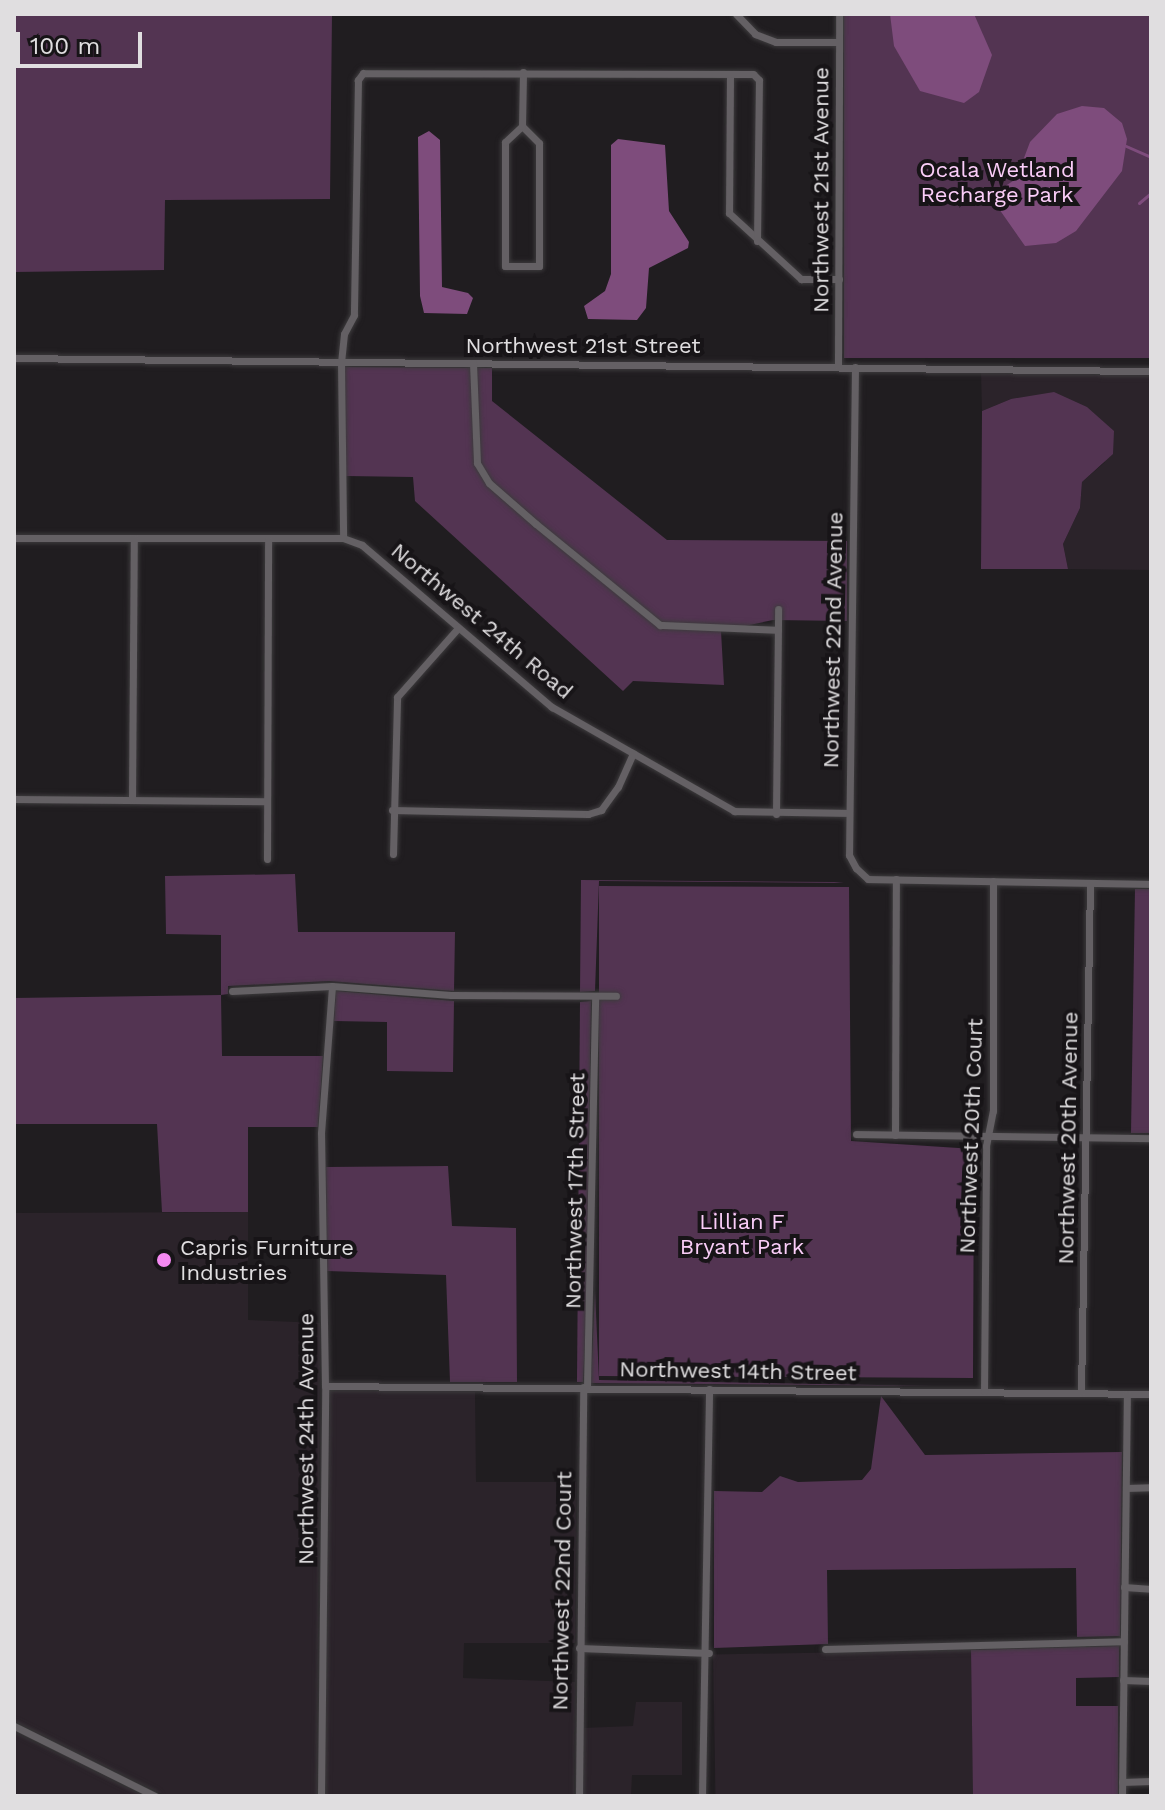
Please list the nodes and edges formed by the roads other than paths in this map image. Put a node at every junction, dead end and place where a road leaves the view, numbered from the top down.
1 (736, 14) edge
2 (839, 14) edge
3 (839, 42) junction
4 (523, 72) junction
5 (730, 75) junction
6 (522, 126) junction
7 (757, 241) junction
8 (839, 279) junction
9 (14, 358) edge
10 (341, 362) junction
11 (473, 363) junction
12 (838, 366) junction
13 (855, 367) junction
14 (1151, 371) edge
15 (14, 538) edge
16 (134, 538) junction
17 (343, 538) junction
18 (268, 540) junction
19 (778, 609) dead end
20 (458, 628) junction
21 (778, 630) junction
22 (633, 753) junction
23 (14, 799) edge
24 (132, 799) junction
25 (266, 801) junction
26 (392, 810) junction
27 (849, 813) junction
28 (776, 814) junction
29 (393, 854) dead end
30 (267, 859) dead end
31 (896, 879) junction
32 (993, 881) junction
33 (1090, 883) junction
34 (1151, 884) edge
35 (332, 986) junction
36 (232, 991) dead end
37 (595, 996) junction
38 (616, 996) dead end
39 (856, 1134) dead end
40 (895, 1135) junction
41 (1084, 1137) junction
42 (991, 1138) junction
43 (1151, 1138) edge
44 (325, 1386) junction
45 (585, 1387) junction
46 (709, 1389) junction
47 (984, 1391) junction
48 (1081, 1393) junction
49 (1127, 1394) junction
50 (1151, 1394) edge
51 (1151, 1487) edge
52 (1126, 1488) junction
53 (1124, 1587) junction
54 (1151, 1589) edge
55 (1124, 1641) junction
56 (579, 1648) junction
57 (825, 1649) dead end
58 (709, 1653) junction
59 (1123, 1680) junction
60 (1151, 1681) edge
61 (14, 1726) edge
62 (1151, 1781) edge
63 (1122, 1782) junction
64 (155, 1796) edge
65 (321, 1796) edge
66 (579, 1796) edge
67 (702, 1796) edge
68 (1122, 1796) edge

1 - 3 street
2 - 3 street, Northwest 21st Avenue
3 - 8 street, Northwest 21st Avenue
4 - 5 street
4 - 6 street
4 - 10 street
5 - 7 street
5 - 7 street
6 - 6 street
7 - 8 street
8 - 12 street, Northwest 21st Avenue
9 - 10 street, Northwest 21st Street
10 - 11 street, Northwest 21st Street
10 - 17 street
11 - 12 street, Northwest 21st Street
11 - 21 street
12 - 13 street, Northwest 21st Street
13 - 14 street, Northwest 21st Street
13 - 27 street, Northwest 22nd Avenue
15 - 16 street
16 - 18 street
16 - 24 street
17 - 18 street
17 - 20 street, Northwest 24th Road
18 - 25 street
19 - 21 street
20 - 22 street, Northwest 24th Road
20 - 26 street
21 - 28 street
22 - 26 street
22 - 28 street, Northwest 24th Road
23 - 24 street
24 - 25 street
25 - 30 street
26 - 29 street
27 - 28 street, Northwest 24th Road
27 - 31 street, Northwest 22nd Avenue
31 - 32 street, Northwest 22nd Avenue
31 - 40 street
32 - 33 street, Northwest 22nd Avenue
32 - 42 street, Northwest 20th Court
33 - 34 street, Northwest 22nd Avenue
33 - 41 street, Northwest 20th Avenue
35 - 36 street
35 - 37 street
35 - 44 street, Northwest 24th Avenue
37 - 38 street
37 - 45 street, Northwest 17th Street
39 - 40 street
40 - 42 street
41 - 42 street
41 - 43 street
41 - 48 street, Northwest 20th Avenue
42 - 47 street, Northwest 20th Court
44 - 45 street, Northwest 14th Street
44 - 65 street, Northwest 24th Avenue
45 - 46 street, Northwest 14th Street
45 - 56 street, Northwest 22nd Court
46 - 47 street, Northwest 14th Street
46 - 58 street
47 - 48 street, Northwest 14th Street
48 - 49 street, Northwest 14th Street
49 - 50 street, Northwest 14th Street
49 - 52 street
51 - 52 street
52 - 53 street
53 - 54 street
53 - 55 street
55 - 57 street
55 - 59 street
56 - 58 street
56 - 66 street, Northwest 22nd Court
58 - 67 street
59 - 60 street
59 - 63 street
61 - 64 street
62 - 63 street
63 - 68 street

